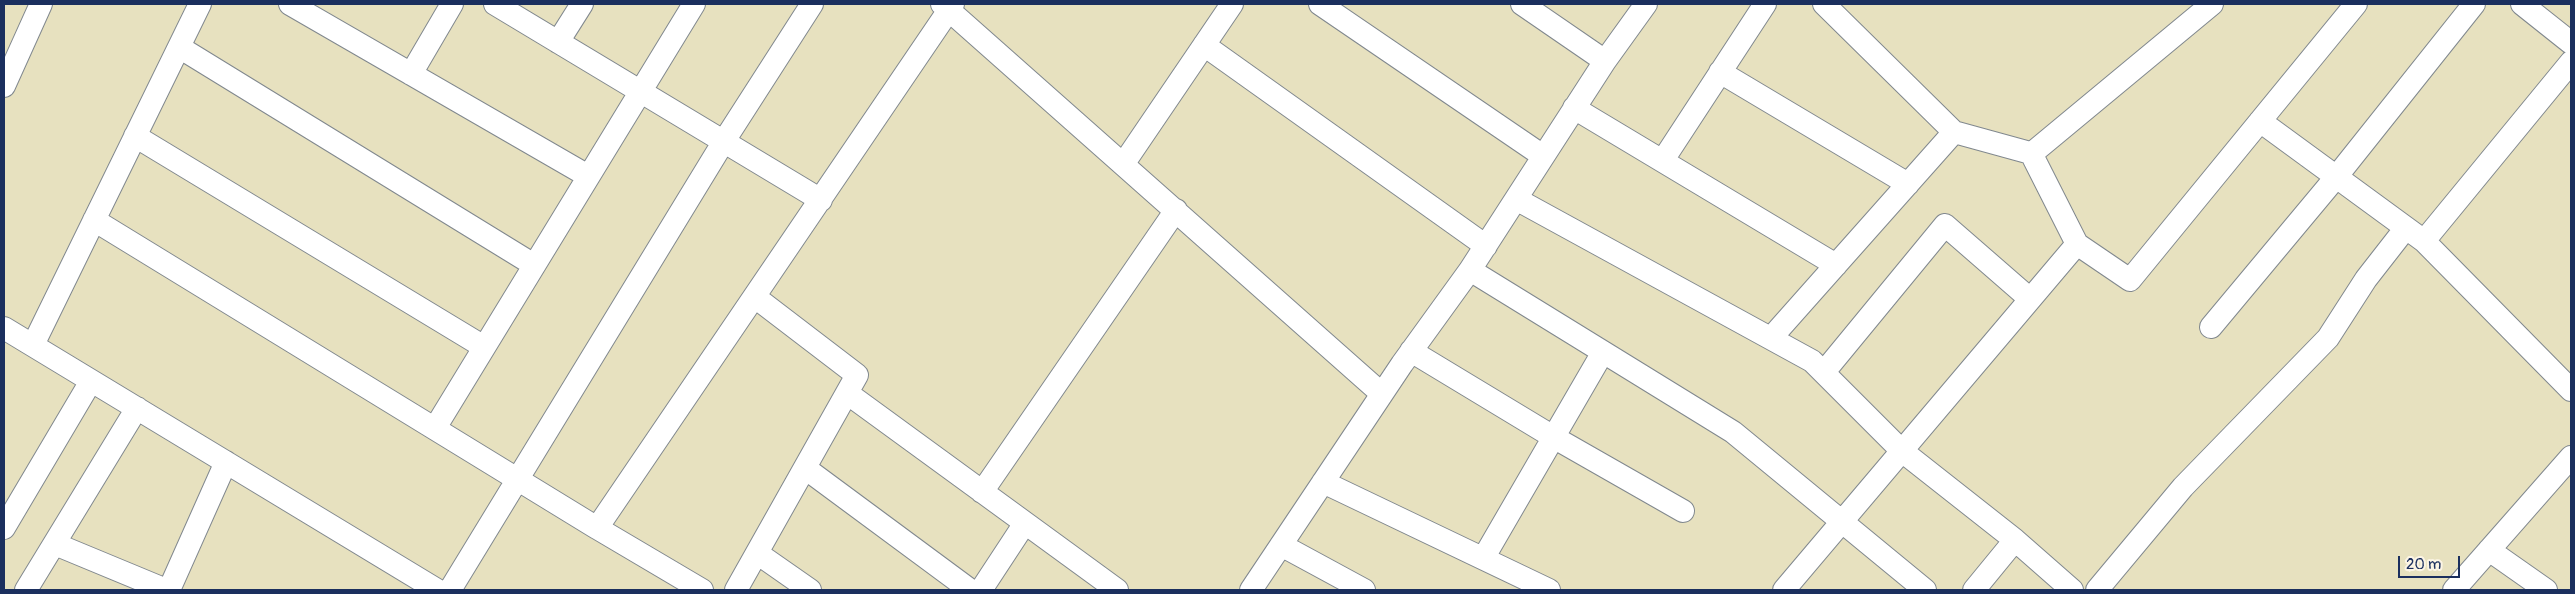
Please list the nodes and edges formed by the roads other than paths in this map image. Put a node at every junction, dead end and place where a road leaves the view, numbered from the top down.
1 (41, 4) edge
2 (200, 4) edge
3 (290, 4) edge
4 (452, 4) edge
5 (495, 4) edge
6 (582, 4) edge
7 (694, 4) edge
8 (812, 4) edge
9 (1232, 4) edge
10 (1320, 4) edge
11 (1522, 4) edge
12 (1646, 4) edge
13 (1766, 4) edge
14 (1824, 4) edge
15 (2212, 4) edge
16 (2356, 4) edge
17 (2474, 4) edge
18 (948, 5) edge
19 (2531, 7) edge
20 (2188, 11) edge
21 (558, 42) junction
22 (2571, 42) edge
23 (1204, 44) junction
24 (179, 47) junction
25 (1605, 61) junction
26 (2571, 62) edge
27 (1720, 72) junction
28 (411, 74) junction
29 (4, 86) edge
30 (640, 91) junction
31 (1574, 108) junction
32 (2260, 121) junction
33 (1954, 132) junction
34 (135, 136) junction
35 (724, 142) junction
36 (2034, 154) junction
37 (1543, 156) junction
38 (1663, 160) junction
39 (1124, 164) junction
40 (588, 176) junction
41 (2337, 176) junction
42 (1908, 184) junction
43 (1516, 199) junction
44 (821, 200) junction
45 (1176, 210) junction
46 (94, 220) junction
47 (2405, 229) junction
48 (2424, 241) junction
49 (2077, 244) junction
50 (1486, 246) junction
51 (534, 265) junction
52 (1836, 265) junction
53 (1470, 270) junction
54 (755, 297) junction
55 (2030, 299) junction
56 (2211, 327) dead end
57 (4, 328) edge
58 (1771, 338) junction
59 (33, 345) junction
60 (484, 347) junction
61 (1411, 351) junction
62 (1603, 352) junction
63 (1824, 372) junction
64 (91, 381) junction
65 (2571, 390) edge
66 (847, 393) junction
67 (1382, 394) junction
68 (137, 408) junction
69 (435, 428) junction
70 (1555, 438) junction
71 (1902, 450) junction
72 (2571, 457) edge
73 (226, 462) junction
74 (805, 468) junction
75 (519, 479) junction
76 (1323, 482) junction
77 (982, 492) junction
78 (1683, 511) dead end
79 (1842, 521) junction
80 (1025, 523) junction
81 (4, 528) edge
82 (597, 528) junction
83 (2016, 540) junction
84 (55, 544) junction
85 (1281, 545) junction
86 (2489, 550) junction
87 (757, 553) junction
88 (1484, 557) junction
89 (26, 590) edge
90 (167, 590) edge
91 (437, 590) edge
92 (450, 590) edge
93 (702, 590) edge
94 (736, 590) edge
95 (810, 590) edge
96 (970, 590) edge
97 (981, 590) edge
98 (1117, 590) edge
99 (1252, 590) edge
100 (1364, 590) edge
101 (1549, 590) edge
102 (1784, 590) edge
103 (1924, 590) edge
104 (1974, 590) edge
105 (2072, 590) edge
106 (2096, 590) edge
107 (2454, 590) edge
108 (2546, 590) edge

1 - 29 street
2 - 24 street
3 - 28 street
4 - 28 street
5 - 21 street
6 - 21 street
7 - 30 street
8 - 35 street
9 - 23 street
10 - 37 street
11 - 25 street
12 - 25 street
13 - 27 street
14 - 33 street
15 - 20 street
16 - 32 street
17 - 41 street
18 - 39 street
18 - 44 street
19 - 22 street
20 - 36 street
21 - 30 street
23 - 39 street
23 - 50 street
24 - 34 street
24 - 51 street
25 - 31 street
26 - 48 street
27 - 38 street
27 - 42 street
28 - 40 street
30 - 35 street
30 - 40 street
31 - 37 street
31 - 38 street
32 - 41 street
32 - 49 street
33 - 36 street
33 - 42 street
34 - 46 street
34 - 60 street
35 - 44 street
35 - 75 street
36 - 49 street
37 - 43 street
38 - 52 street
39 - 45 street
40 - 51 street
41 - 47 street
41 - 56 street
42 - 52 street
43 - 50 street
43 - 58 street
44 - 54 street
45 - 67 street
45 - 77 street
46 - 59 street
46 - 69 street
47 - 48 street
47 - 106 street
48 - 65 street
49 - 55 street
50 - 53 street
51 - 60 street
52 - 58 street
53 - 61 street
53 - 62 street
54 - 66 street
54 - 82 street
55 - 63 street
55 - 71 street
57 - 59 street
58 - 63 street
59 - 64 street
60 - 69 street
61 - 67 street
61 - 70 street
62 - 70 street
62 - 79 street
63 - 71 street
64 - 68 street
64 - 81 street
66 - 74 street
66 - 77 street
67 - 76 street
68 - 73 street
68 - 84 street
69 - 75 street
70 - 78 street
70 - 88 street
71 - 79 street
71 - 83 street
72 - 86 street
73 - 90 street
73 - 91 street
74 - 87 street
74 - 96 street
75 - 82 street
75 - 92 street
76 - 85 street
76 - 88 street
77 - 80 street
79 - 102 street
79 - 103 street
80 - 97 street
80 - 98 street
82 - 93 street
83 - 104 street
83 - 105 street
84 - 89 street
84 - 90 street
85 - 99 street
85 - 100 street
86 - 107 street
86 - 108 street
87 - 94 street
87 - 95 street
88 - 101 street

